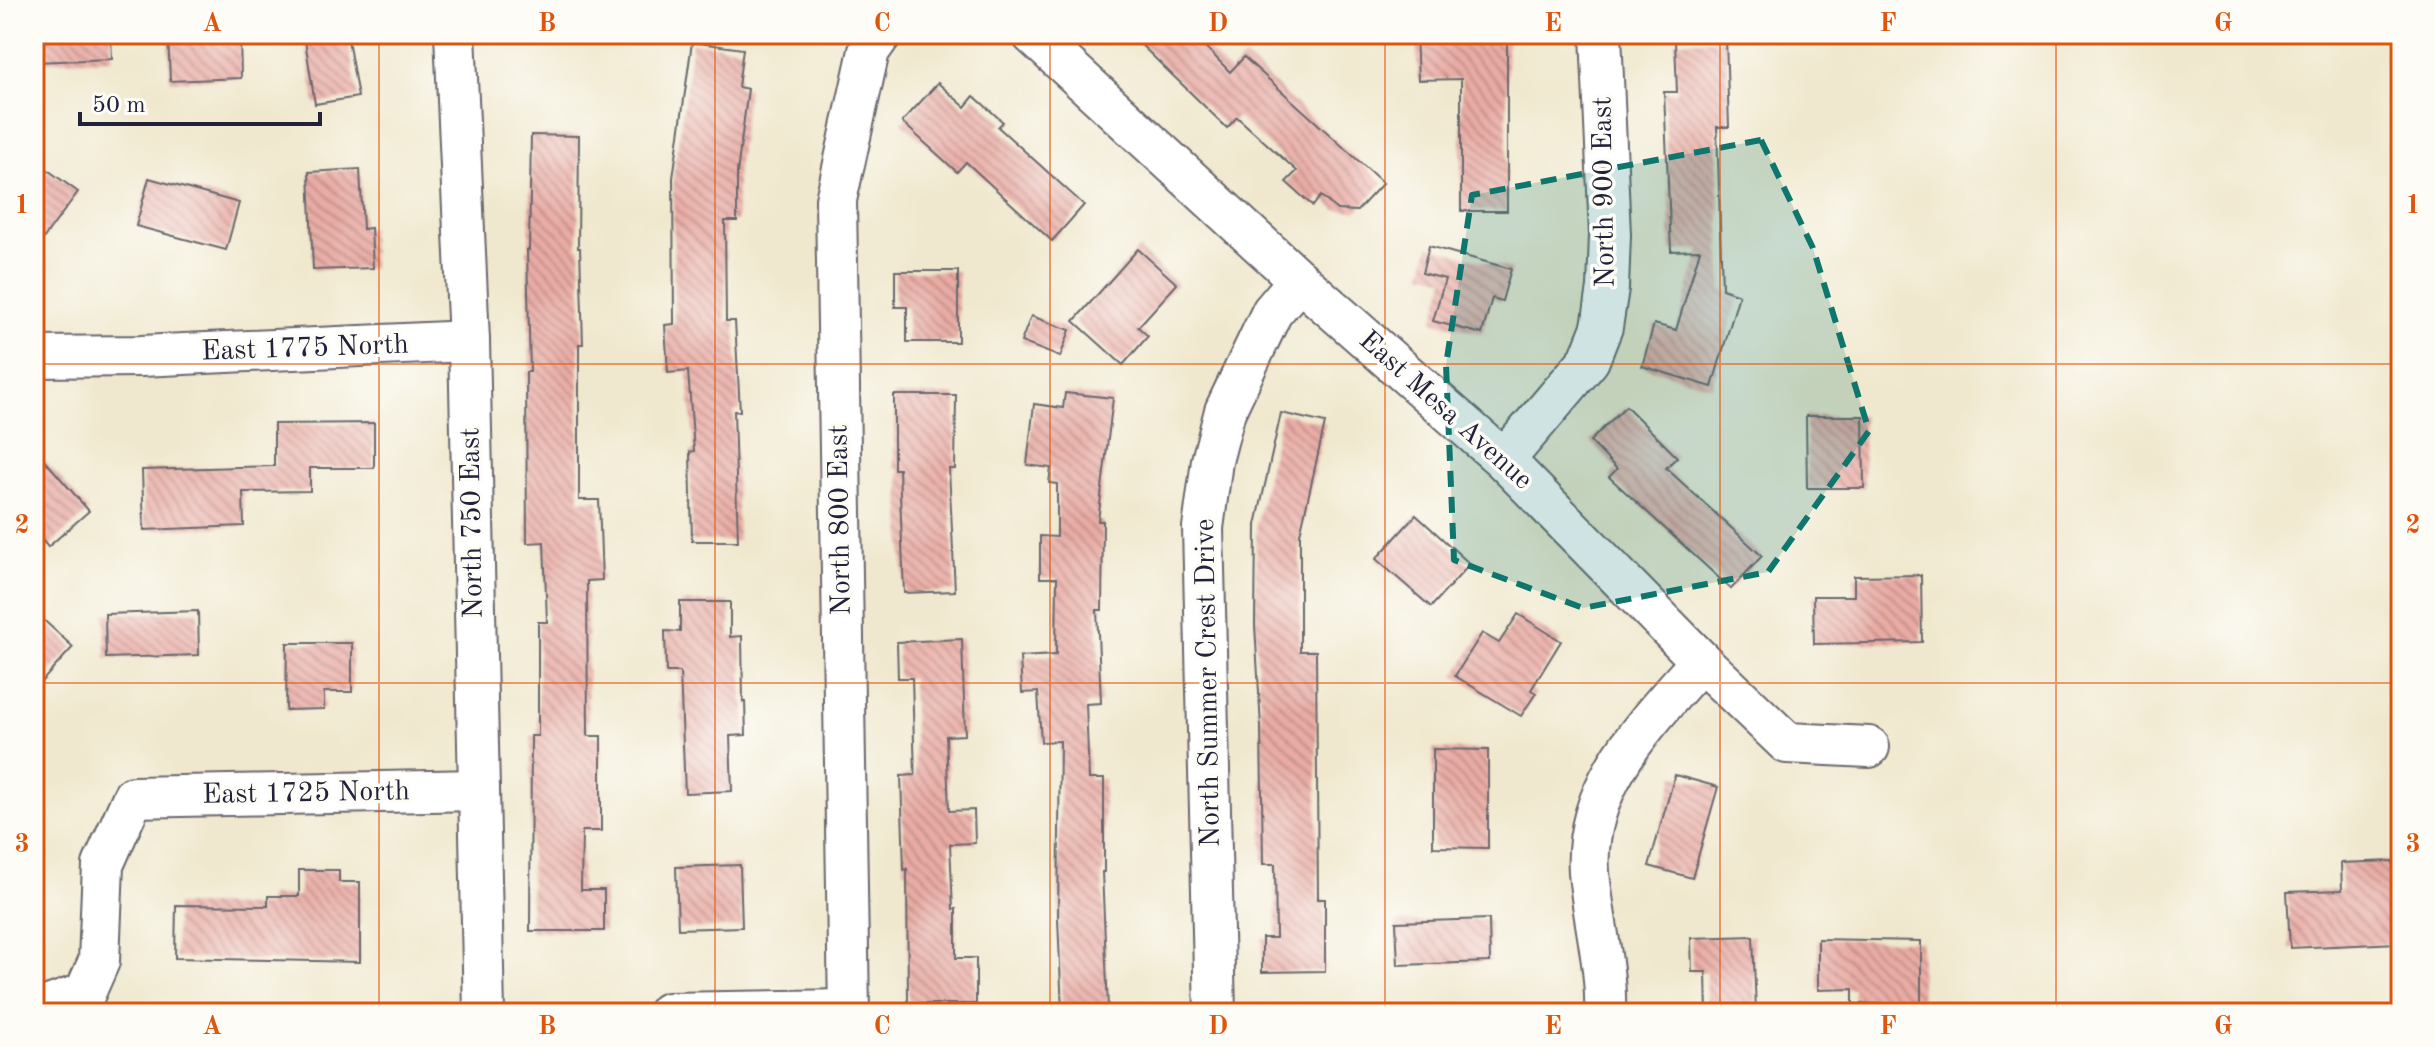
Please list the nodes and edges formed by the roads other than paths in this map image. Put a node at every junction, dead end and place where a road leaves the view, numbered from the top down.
1 (455, 34) edge
2 (881, 34) edge
3 (1032, 34) edge
4 (1601, 34) edge
5 (1299, 280) junction
6 (469, 341) junction
7 (34, 357) edge
8 (1504, 460) junction
9 (1701, 661) junction
10 (1869, 747) dead end
11 (479, 790) junction
12 (34, 1007) edge
13 (849, 1011) edge
14 (484, 1013) edge
15 (668, 1013) edge
16 (1215, 1013) edge
17 (1606, 1013) edge

1 - 6 street, North 750 East
2 - 13 street, North 800 East
3 - 5 street, East Mesa Avenue
4 - 8 street, North 900 East
5 - 8 street, East Mesa Avenue
5 - 16 street, North Summer Crest Drive
6 - 7 street, East 1775 North
6 - 11 street, North 750 East
8 - 9 street, East Mesa Avenue
9 - 10 street, East Mesa Avenue
9 - 17 street
11 - 12 street, East 1725 North
11 - 14 street, North 750 East
13 - 15 street

